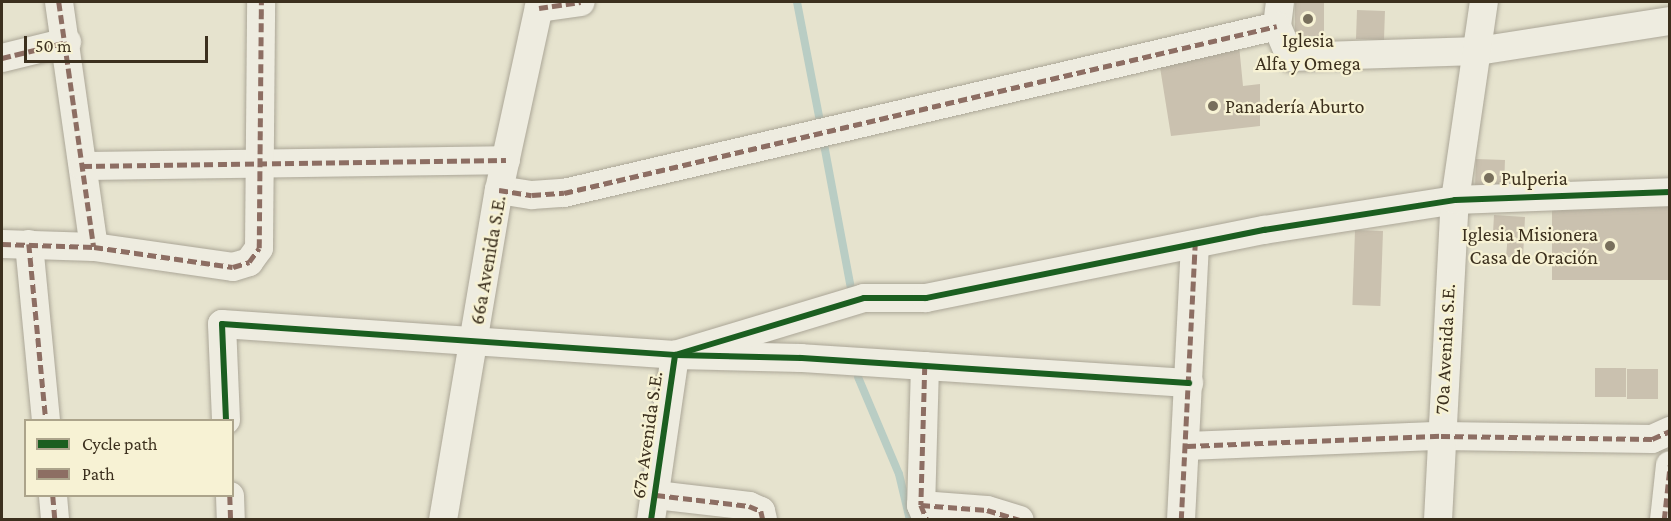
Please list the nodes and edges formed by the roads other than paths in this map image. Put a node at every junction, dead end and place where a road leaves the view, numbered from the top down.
1 (59, 2) edge
2 (261, 2) edge
3 (581, 2) edge
4 (1484, 2) edge
5 (540, 5) edge
6 (1279, 14) edge
7 (1670, 21) edge
8 (67, 42) junction
9 (1478, 51) junction
10 (2, 58) edge
11 (506, 160) junction
12 (83, 166) junction
13 (257, 166) junction
14 (499, 190) junction
15 (1670, 192) edge
16 (1455, 200) junction
17 (15, 244) edge
18 (1195, 244) junction
19 (94, 247) junction
20 (474, 341) junction
21 (675, 356) junction
22 (925, 366) junction
23 (1189, 383) junction
24 (46, 419) edge
25 (226, 419) edge
26 (1670, 431) edge
27 (1441, 436) junction
28 (1187, 446) junction
29 (1670, 465) edge
30 (53, 497) edge
31 (230, 497) edge
32 (653, 507) edge
33 (924, 512) edge
34 (762, 515) edge
35 (55, 519) edge
36 (231, 519) edge
37 (443, 519) edge
38 (1020, 519) edge
39 (1180, 519) edge
40 (1438, 519) edge
41 (1664, 519) edge

1 - 8 street
2 - 13 street
3 - 5 street
4 - 9 street, 70a Avenida S.E.
5 - 11 street, 66a Avenida S.E.
6 - 9 street
6 - 14 street
7 - 9 street
8 - 10 street
8 - 12 street
9 - 16 street, 70a Avenida S.E.
11 - 13 street
11 - 14 street, 66a Avenida S.E.
12 - 13 street
12 - 19 street
13 - 19 street
14 - 20 street, 66a Avenida S.E.
15 - 16 street
16 - 18 street
16 - 27 street, 70a Avenida S.E.
17 - 19 street
17 - 24 street
18 - 21 street
18 - 23 street
20 - 21 street
20 - 25 street
20 - 37 street, 66a Avenida S.E.
21 - 22 street
21 - 32 street, 67a Avenida S.E.
22 - 23 street
22 - 33 street
23 - 28 street
26 - 27 street
27 - 28 street
27 - 40 street, 70a Avenida S.E.
28 - 39 street
29 - 41 street
30 - 35 street
31 - 36 street
32 - 34 street
33 - 38 street

